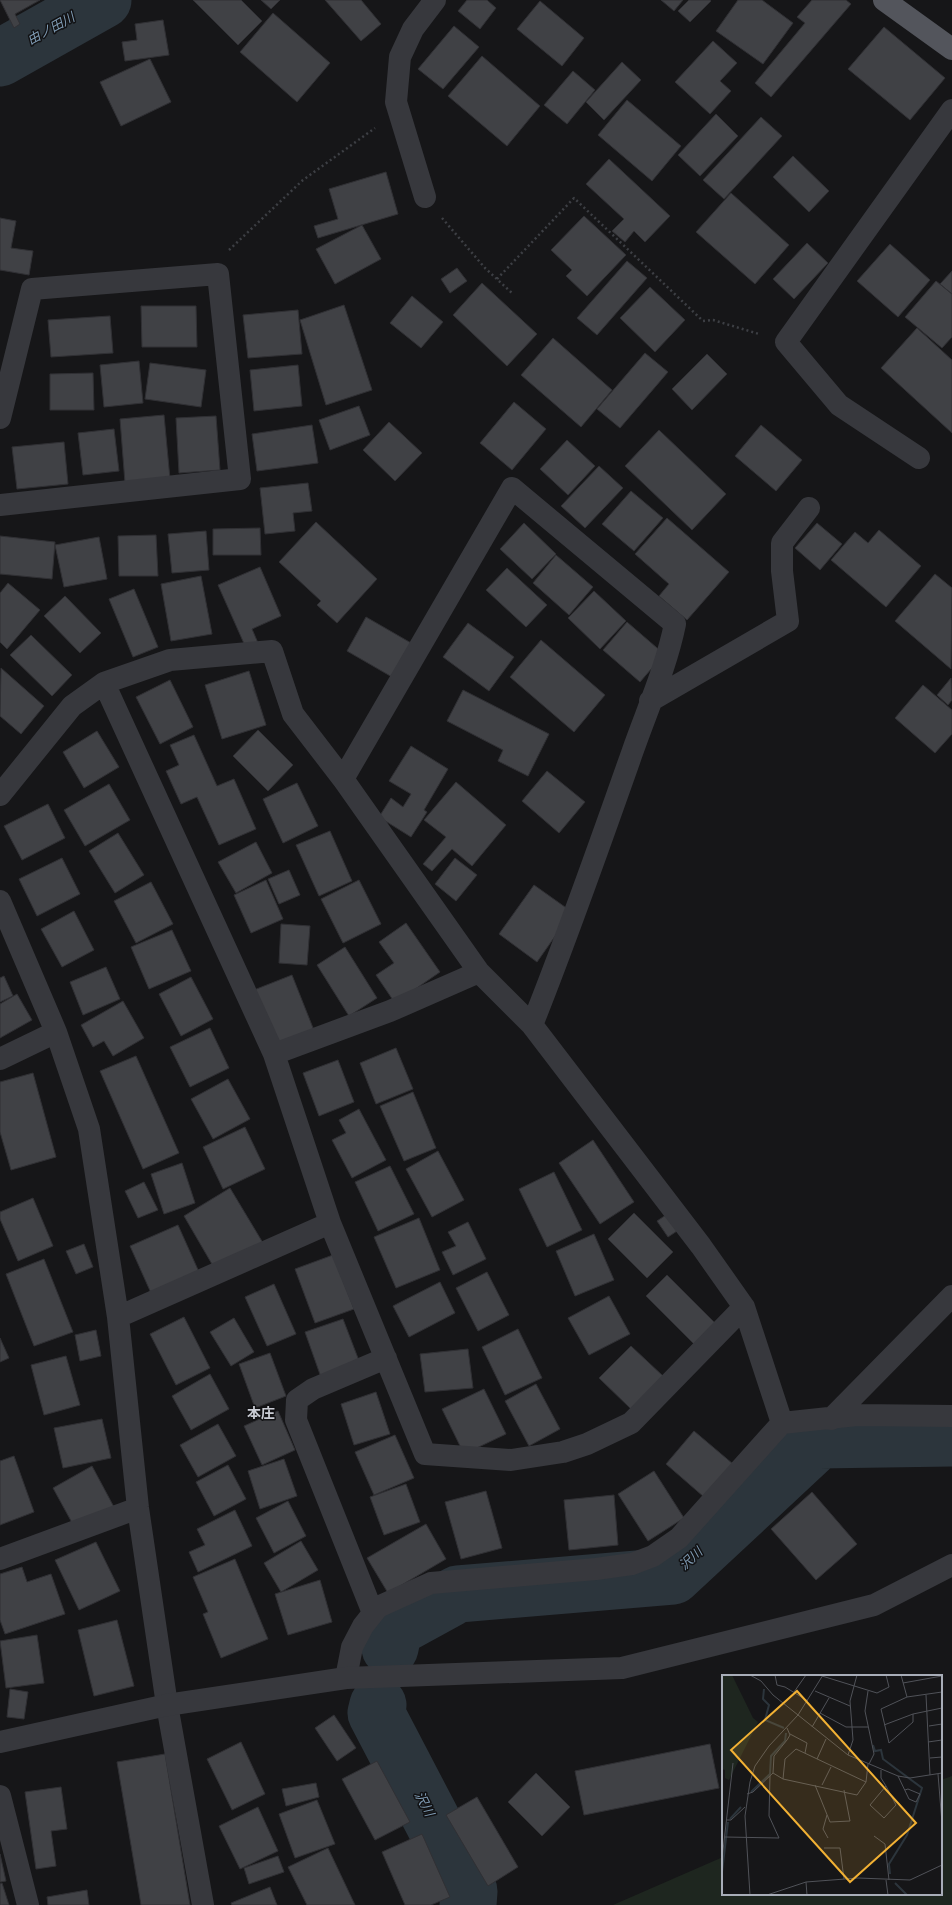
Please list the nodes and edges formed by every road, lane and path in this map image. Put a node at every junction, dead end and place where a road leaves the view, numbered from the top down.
1 (435, 0) edge
2 (884, 0) edge
3 (952, 49) edge
4 (952, 110) edge
5 (398, 111) junction
6 (425, 197) joint
7 (218, 274) junction
8 (497, 279) junction
9 (513, 294) dead end
10 (786, 342) junction
11 (0, 418) edge
12 (919, 458) dead end
13 (0, 505) edge
14 (809, 508) dead end
15 (104, 682) junction
16 (650, 701) junction
17 (343, 779) junction
18 (0, 795) edge
19 (0, 901) edge
20 (479, 972) junction
21 (532, 1025) junction
22 (56, 1032) junction
23 (274, 1054) junction
24 (0, 1060) edge
25 (330, 1222) junction
26 (952, 1296) edge
27 (744, 1307) junction
28 (118, 1317) junction
29 (386, 1358) junction
30 (952, 1416) edge
31 (831, 1419) junction
32 (782, 1423) junction
33 (138, 1508) junction
34 (0, 1559) edge
35 (952, 1565) edge
36 (373, 1613) junction
37 (346, 1678) junction
38 (167, 1706) junction
39 (0, 1742) edge
40 (0, 1796) edge
41 (28, 1905) edge
42 (203, 1905) edge

1 - 5 street
2 - 3 main road
4 - 10 street
5 - 6 street
5 - 7 path
6 - 8 path
7 - 11 street
7 - 13 street
8 - 9 path
8 - 10 path
10 - 12 street
14 - 16 street
15 - 17 street
15 - 18 street
15 - 23 street
16 - 17 street
16 - 21 street
17 - 20 street
19 - 22 street
20 - 21 street
20 - 23 street
21 - 27 street
22 - 24 street
22 - 28 street
23 - 25 street
25 - 28 street
25 - 29 street
26 - 31 street
27 - 29 street
27 - 32 street
28 - 33 street
29 - 36 street
30 - 31 street
31 - 32 street
32 - 36 street
33 - 34 street
33 - 38 street
35 - 37 street
36 - 37 street
37 - 38 street
38 - 39 street
38 - 42 street
40 - 41 street

